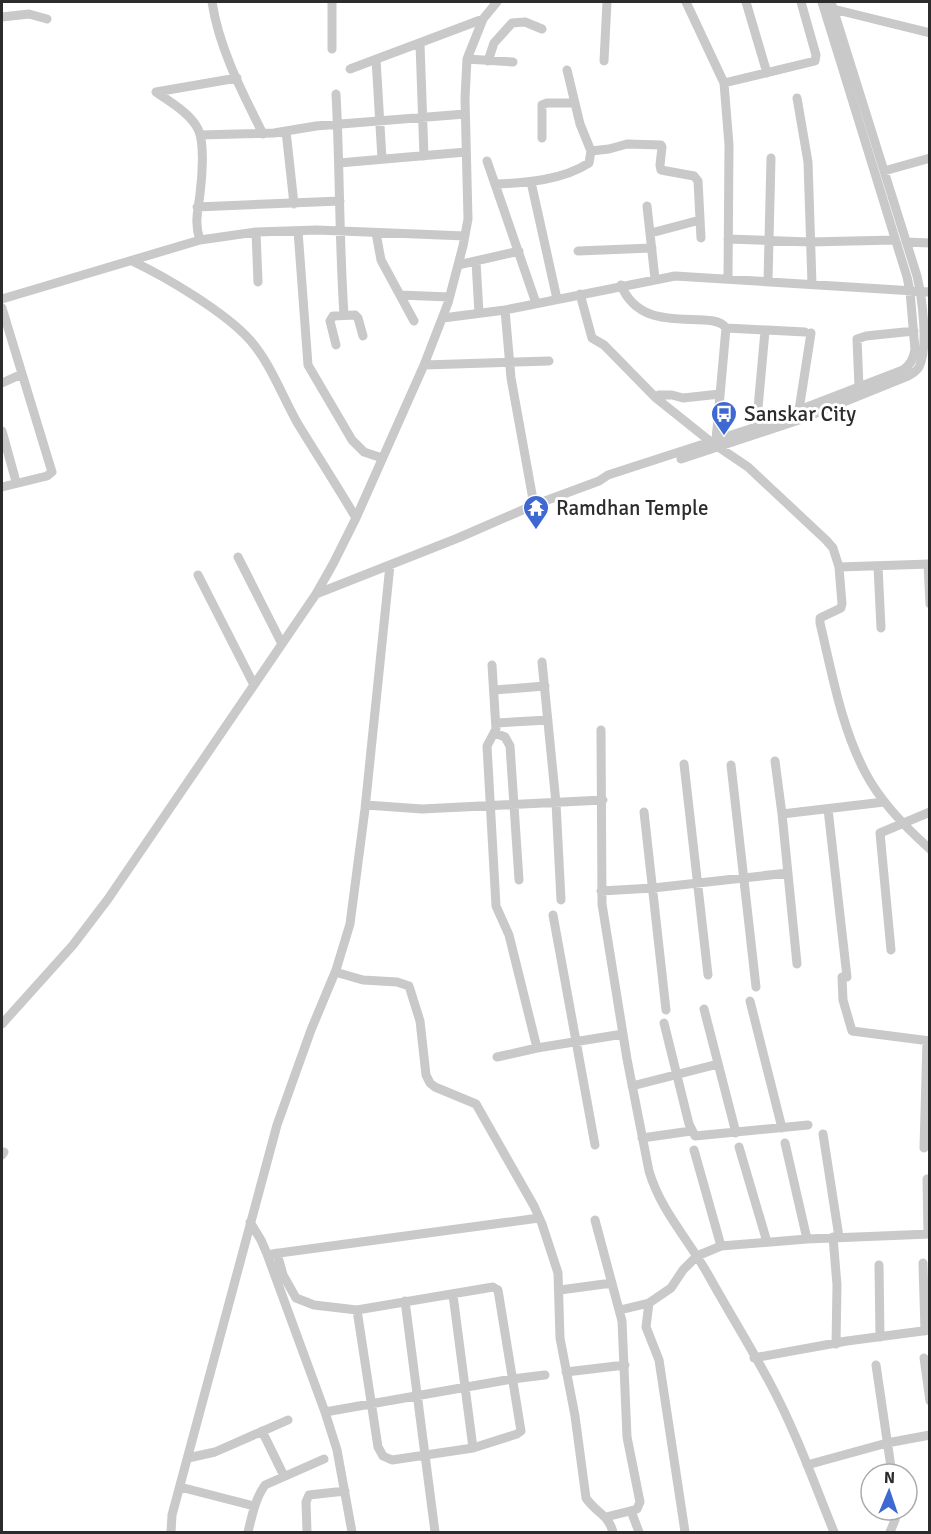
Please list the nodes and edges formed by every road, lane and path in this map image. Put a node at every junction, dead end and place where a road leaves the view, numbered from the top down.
1 (212, 2) edge
2 (332, 2) edge
3 (497, 2) edge
4 (607, 2) edge
5 (686, 2) edge
6 (746, 2) edge
7 (801, 2) edge
8 (828, 5) edge
9 (2, 17) edge
10 (47, 19) dead end
11 (483, 19) junction
12 (542, 29) dead end
13 (930, 33) edge
14 (420, 44) junction
15 (332, 49) dead end
16 (376, 59) junction
17 (467, 59) junction
18 (488, 61) junction
19 (604, 61) dead end
20 (513, 62) dead end
21 (350, 69) dead end
22 (567, 70) dead end
23 (767, 73) junction
24 (237, 78) junction
25 (724, 83) junction
26 (336, 94) dead end
27 (797, 98) dead end
28 (575, 103) junction
29 (465, 114) junction
30 (422, 119) junction
31 (379, 122) junction
32 (337, 124) junction
33 (286, 131) junction
34 (263, 134) junction
35 (200, 135) junction
36 (542, 138) dead end
37 (591, 151) junction
38 (466, 152) junction
39 (424, 156) junction
40 (771, 158) dead end
41 (930, 158) edge
42 (382, 159) junction
43 (487, 161) dead end
44 (339, 163) junction
45 (884, 171) junction
46 (531, 182) junction
47 (495, 184) junction
48 (340, 201) junction
49 (294, 204) junction
50 (197, 207) junction
51 (647, 207) dead end
52 (700, 220) junction
53 (339, 230) junction
54 (298, 231) junction
55 (256, 232) junction
56 (651, 232) junction
57 (376, 233) junction
58 (465, 236) junction
59 (701, 238) dead end
60 (728, 239) junction
61 (895, 240) junction
62 (199, 241) junction
63 (769, 241) junction
64 (810, 242) junction
65 (906, 242) junction
66 (930, 243) edge
67 (652, 248) junction
68 (519, 251) junction
69 (578, 251) dead end
70 (132, 261) junction
71 (476, 261) junction
72 (458, 265) junction
73 (656, 279) junction
74 (728, 279) junction
75 (768, 281) junction
76 (258, 282) dead end
77 (812, 284) junction
78 (621, 285) junction
79 (910, 291) junction
80 (925, 292) edge
81 (580, 294) junction
82 (400, 295) junction
83 (449, 297) junction
84 (2, 299) edge
85 (557, 299) junction
86 (536, 303) junction
87 (2, 308) edge
88 (505, 310) junction
89 (479, 314) junction
90 (344, 315) junction
91 (443, 318) junction
92 (4, 320) edge
93 (414, 321) dead end
94 (726, 328) junction
95 (765, 330) junction
96 (914, 331) junction
97 (363, 336) dead end
98 (336, 345) dead end
99 (549, 361) dead end
100 (509, 362) junction
101 (424, 365) junction
102 (22, 374) junction
103 (2, 383) edge
104 (859, 387) junction
105 (720, 394) junction
106 (656, 398) junction
107 (799, 410) junction
108 (2, 431) edge
109 (756, 431) junction
110 (716, 443) junction
111 (382, 458) junction
112 (15, 478) dead end
113 (2, 487) edge
114 (534, 505) junction
115 (356, 518) junction
116 (238, 556) dead end
117 (929, 564) edge
118 (390, 565) junction
119 (878, 566) junction
120 (839, 567) junction
121 (198, 575) dead end
122 (316, 594) junction
123 (930, 604) edge
124 (881, 628) dead end
125 (282, 644) junction
126 (542, 662) dead end
127 (492, 665) dead end
128 (254, 685) junction
129 (545, 687) junction
130 (494, 690) junction
131 (548, 720) junction
132 (495, 728) junction
133 (601, 730) dead end
134 (775, 761) dead end
135 (684, 764) dead end
136 (731, 765) dead end
137 (603, 800) junction
138 (884, 802) junction
139 (556, 803) junction
140 (366, 805) junction
141 (514, 805) junction
142 (489, 806) junction
143 (828, 809) junction
144 (644, 812) dead end
145 (930, 812) edge
146 (782, 814) junction
147 (903, 823) junction
148 (930, 849) edge
149 (788, 873) junction
150 (744, 878) junction
151 (519, 880) dead end
152 (698, 884) junction
153 (653, 888) junction
154 (601, 891) junction
155 (561, 900) dead end
156 (553, 915) dead end
157 (891, 950) dead end
158 (797, 964) dead end
159 (335, 972) junction
160 (708, 975) dead end
161 (756, 987) dead end
162 (750, 1001) dead end
163 (666, 1010) dead end
164 (704, 1010) dead end
165 (664, 1023) dead end
166 (2, 1024) edge
167 (623, 1034) junction
168 (577, 1041) junction
169 (928, 1041) edge
170 (537, 1048) junction
171 (497, 1057) dead end
172 (718, 1064) junction
173 (678, 1075) junction
174 (632, 1086) junction
175 (808, 1125) dead end
176 (782, 1128) junction
177 (691, 1131) junction
178 (736, 1133) junction
179 (823, 1134) dead end
180 (642, 1138) junction
181 (785, 1143) dead end
182 (595, 1145) dead end
183 (739, 1147) dead end
184 (924, 1149) dead end
185 (694, 1150) dead end
186 (927, 1179) dead end
187 (539, 1218) junction
188 (595, 1220) dead end
189 (250, 1222) junction
190 (929, 1234) edge
191 (836, 1237) junction
192 (807, 1239) junction
193 (767, 1242) junction
194 (721, 1246) junction
195 (272, 1254) junction
196 (697, 1256) junction
197 (923, 1263) dead end
198 (879, 1265) dead end
199 (612, 1283) junction
200 (560, 1290) junction
201 (453, 1295) junction
202 (405, 1301) junction
203 (649, 1303) junction
204 (357, 1310) junction
205 (620, 1310) junction
206 (927, 1331) edge
207 (880, 1337) junction
208 (836, 1344) junction
209 (754, 1358) junction
210 (924, 1358) dead end
211 (625, 1365) junction
212 (876, 1365) dead end
213 (566, 1372) junction
214 (545, 1376) dead end
215 (512, 1379) junction
216 (465, 1387) junction
217 (417, 1396) junction
218 (930, 1401) edge
219 (371, 1403) junction
220 (325, 1412) junction
221 (288, 1420) dead end
222 (262, 1431) junction
223 (930, 1435) edge
224 (887, 1443) junction
225 (473, 1448) junction
226 (424, 1456) junction
227 (188, 1458) junction
228 (324, 1459) dead end
229 (889, 1462) edge
230 (807, 1465) junction
231 (284, 1476) junction
232 (180, 1487) junction
233 (345, 1491) junction
234 (254, 1506) junction
235 (631, 1511) junction
236 (606, 1517) junction
237 (171, 1533) edge
238 (248, 1533) edge
239 (307, 1533) edge
240 (352, 1533) edge
241 (435, 1533) edge
242 (613, 1533) edge
243 (639, 1533) edge
244 (685, 1533) edge
245 (834, 1533) edge

1 - 24 street
2 - 15 street
3 - 11 street
4 - 19 street
5 - 25 street
6 - 23 street
7 - 23 street
8 - 13 street
8 - 45 street
8 - 61 street
9 - 10 street
11 - 14 street
11 - 17 street
12 - 18 street
14 - 16 street
14 - 30 street
16 - 21 street
16 - 31 street
17 - 18 street
17 - 29 street
18 - 20 street
22 - 28 street
23 - 25 street
24 - 34 street
24 - 35 street
25 - 60 street
26 - 32 street
27 - 64 street
28 - 36 street
28 - 37 street
29 - 30 street
29 - 38 street
30 - 31 street
30 - 39 street
31 - 32 street
31 - 42 street
32 - 33 street
32 - 44 street
33 - 34 street
33 - 49 street
34 - 35 street
35 - 50 street
37 - 46 street
37 - 52 street
38 - 39 street
38 - 58 street
39 - 42 street
40 - 63 street
41 - 45 street
42 - 44 street
43 - 47 street
44 - 48 street
45 - 65 street
46 - 47 street
46 - 85 street
47 - 68 street
48 - 49 street
48 - 53 street
49 - 50 street
50 - 62 street
51 - 56 street
52 - 56 street
52 - 59 street
53 - 54 street
53 - 57 street
53 - 90 street
54 - 55 street
54 - 111 street
55 - 62 street
55 - 76 street
56 - 67 street
57 - 58 street
57 - 82 street
58 - 72 street
60 - 63 street
60 - 74 street
61 - 64 street
61 - 79 street
62 - 70 street
63 - 64 street
63 - 75 street
64 - 77 street
65 - 66 street
65 - 80 street
67 - 69 street
67 - 73 street
68 - 71 street
68 - 86 street
70 - 84 street
70 - 115 street
71 - 72 street
71 - 89 street
72 - 83 street
73 - 74 street
73 - 78 street
74 - 75 street
75 - 77 street
77 - 79 street
78 - 81 street
78 - 94 street
79 - 80 street
79 - 96 street
80 - 109 street
81 - 85 street
81 - 106 street
82 - 83 street
82 - 93 street
83 - 91 street
85 - 86 street
86 - 88 street
87 - 92 street
88 - 89 street
88 - 100 street
89 - 91 street
90 - 97 street
90 - 98 street
91 - 101 street
92 - 102 street
94 - 95 street
94 - 105 street
95 - 107 street
95 - 109 street
96 - 104 street
96 - 104 street
99 - 100 street
100 - 101 street
100 - 114 street
101 - 111 street
102 - 103 street
102 - 113 street
104 - 107 street
105 - 106 street
105 - 110 street
106 - 110 street
107 - 109 street
108 - 112 street
109 - 110 street
110 - 114 street
110 - 120 street
111 - 115 street
114 - 118 street
115 - 122 street
116 - 125 street
117 - 119 street
117 - 123 street
118 - 122 street
118 - 140 street
119 - 120 street
119 - 124 street
120 - 138 street
121 - 128 street
122 - 125 street
125 - 128 street
126 - 129 street
127 - 130 street
128 - 166 street
129 - 130 street
129 - 131 street
130 - 132 street
131 - 132 street
131 - 139 street
132 - 141 street
132 - 142 street
133 - 137 street
134 - 146 street
135 - 152 street
136 - 150 street
137 - 139 street
137 - 154 street
138 - 143 street
138 - 147 street
139 - 141 street
139 - 155 street
140 - 142 street
140 - 159 street
141 - 142 street
141 - 151 street
142 - 170 street
143 - 146 street
143 - 169 street
144 - 153 street
145 - 147 street
146 - 149 street
147 - 148 street
147 - 157 street
149 - 150 street
149 - 158 street
150 - 152 street
150 - 161 street
152 - 153 street
152 - 160 street
153 - 154 street
153 - 163 street
154 - 167 street
156 - 168 street
159 - 187 street
159 - 189 street
162 - 176 street
164 - 172 street
165 - 173 street
167 - 168 street
167 - 174 street
168 - 170 street
168 - 182 street
169 - 184 street
170 - 171 street
172 - 173 street
172 - 178 street
173 - 174 street
173 - 177 street
174 - 180 street
175 - 176 street
176 - 178 street
177 - 178 street
177 - 180 street
179 - 191 street
180 - 196 street
181 - 192 street
183 - 193 street
185 - 194 street
186 - 190 street
187 - 195 street
187 - 200 street
188 - 199 street
189 - 195 street
189 - 227 street
190 - 191 street
191 - 192 street
191 - 208 street
192 - 193 street
193 - 194 street
194 - 196 street
195 - 204 street
195 - 220 street
196 - 203 street
196 - 209 street
197 - 206 street
198 - 207 street
199 - 200 street
199 - 205 street
200 - 213 street
201 - 202 street
201 - 215 street
201 - 216 street
202 - 204 street
202 - 217 street
203 - 205 street
203 - 244 street
204 - 219 street
205 - 211 street
206 - 207 street
207 - 208 street
208 - 209 street
209 - 230 street
210 - 218 street
211 - 213 street
211 - 235 street
212 - 224 street
213 - 236 street
214 - 215 street
215 - 216 street
215 - 225 street
216 - 217 street
216 - 225 street
217 - 219 street
217 - 226 street
219 - 220 street
219 - 226 street
220 - 233 street
221 - 222 street
222 - 227 street
222 - 231 street
223 - 224 street
224 - 229 street
224 - 230 street
225 - 226 street
226 - 241 street
227 - 232 street
228 - 231 street
230 - 245 street
231 - 234 street
232 - 234 street
232 - 237 street
233 - 239 street
233 - 240 street
234 - 238 street
235 - 236 street
235 - 243 street
236 - 242 street

